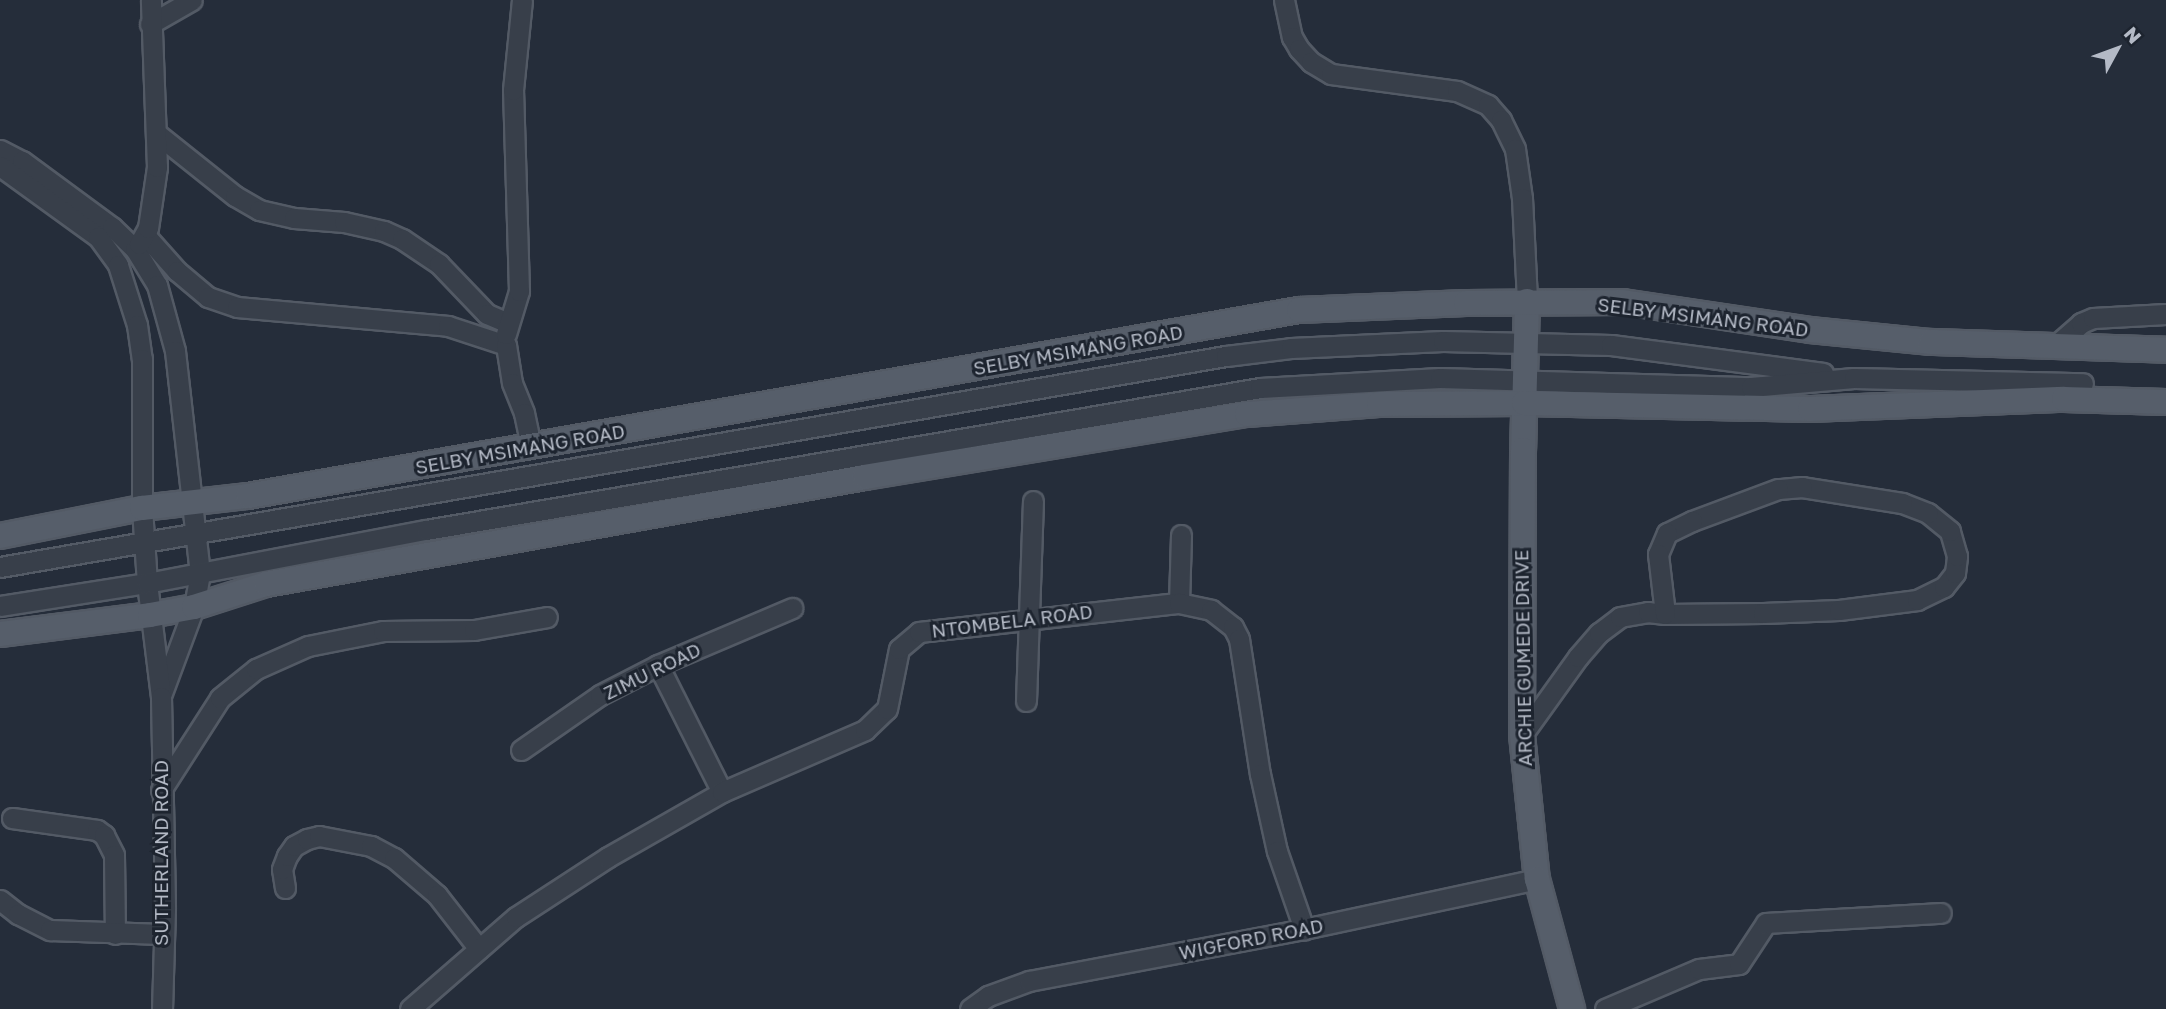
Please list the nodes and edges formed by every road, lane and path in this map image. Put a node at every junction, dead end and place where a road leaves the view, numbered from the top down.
1 (150, 0) edge
2 (192, 0) edge
3 (523, 0) edge
4 (1284, 0) edge
5 (150, 24) junction
6 (156, 133) junction
7 (0, 150) edge
8 (0, 166) edge
9 (140, 242) junction
10 (118, 265) junction
11 (1527, 301) junction
12 (2166, 314) edge
13 (508, 323) junction
14 (1526, 344) junction
15 (506, 345) junction
16 (2055, 346) junction
17 (2166, 350) edge
18 (1854, 378) junction
19 (2083, 383) dead end
20 (1524, 392) junction
21 (2166, 402) edge
22 (531, 447) junction
23 (192, 501) junction
24 (1033, 501) dead end
25 (142, 508) junction
26 (195, 534) junction
27 (1181, 535) dead end
28 (0, 536) edge
29 (144, 544) junction
30 (0, 567) edge
31 (200, 573) junction
32 (147, 583) junction
33 (1180, 603) junction
34 (0, 606) edge
35 (194, 607) junction
36 (792, 608) dead end
37 (1665, 614) junction
38 (150, 615) junction
39 (547, 617) dead end
40 (1031, 618) junction
41 (0, 634) edge
42 (658, 665) junction
43 (161, 697) junction
44 (1026, 701) dead end
45 (1522, 735) junction
46 (521, 750) dead end
47 (160, 791) junction
48 (722, 792) junction
49 (12, 818) dead end
50 (1537, 879) junction
51 (285, 888) dead end
52 (0, 900) edge
53 (1941, 913) dead end
54 (1304, 929) junction
55 (116, 934) junction
56 (162, 934) junction
57 (479, 949) junction
58 (163, 1009) edge
59 (410, 1009) edge
60 (970, 1009) edge
61 (1572, 1009) edge
62 (1605, 1009) edge

1 - 5 street
2 - 5 street
3 - 13 street
4 - 11 street
5 - 6 street
6 - 9 street
6 - 13 street
7 - 9 street
8 - 10 street
9 - 10 street
9 - 15 street
9 - 23 street
10 - 25 street
11 - 14 main road, ARCHIE GUMEDE DRIVE
11 - 16 main road, SELBY MSIMANG ROAD
11 - 22 main road, SELBY MSIMANG ROAD
12 - 16 street
13 - 15 street
14 - 18 street
14 - 20 main road, ARCHIE GUMEDE DRIVE
14 - 26 street
15 - 22 street
16 - 17 main road, SELBY MSIMANG ROAD
18 - 19 street
18 - 20 street
20 - 21 main road
20 - 31 street
20 - 35 main road
20 - 45 main road, ARCHIE GUMEDE DRIVE
22 - 23 main road, SELBY MSIMANG ROAD
23 - 25 main road, SELBY MSIMANG ROAD
23 - 26 street
24 - 40 street
25 - 28 main road, SELBY MSIMANG ROAD
25 - 29 street
26 - 29 street
26 - 31 street
27 - 33 street
29 - 30 street
29 - 32 street
31 - 32 street
31 - 35 street
32 - 34 street
32 - 38 street
33 - 40 street, NTOMBELA ROAD
33 - 54 street, NTOMBELA ROAD
35 - 38 main road
35 - 43 street
36 - 42 street, ZIMU ROAD
37 - 37 street
37 - 45 street
38 - 41 main road
38 - 43 street
39 - 47 street
40 - 44 street
40 - 48 street, NTOMBELA ROAD
42 - 46 street, ZIMU ROAD
42 - 48 street
43 - 47 street, SUTHERLAND ROAD
45 - 50 main road, ARCHIE GUMEDE DRIVE
47 - 56 street, SUTHERLAND ROAD
48 - 57 street, NTOMBELA ROAD
49 - 55 street
50 - 54 street, WIGFORD ROAD
50 - 61 main road, ARCHIE GUMEDE DRIVE
51 - 57 street
52 - 55 street
53 - 62 street
54 - 60 street, WIGFORD ROAD
55 - 56 street
56 - 58 street, SUTHERLAND ROAD
57 - 59 street, NTOMBELA ROAD

